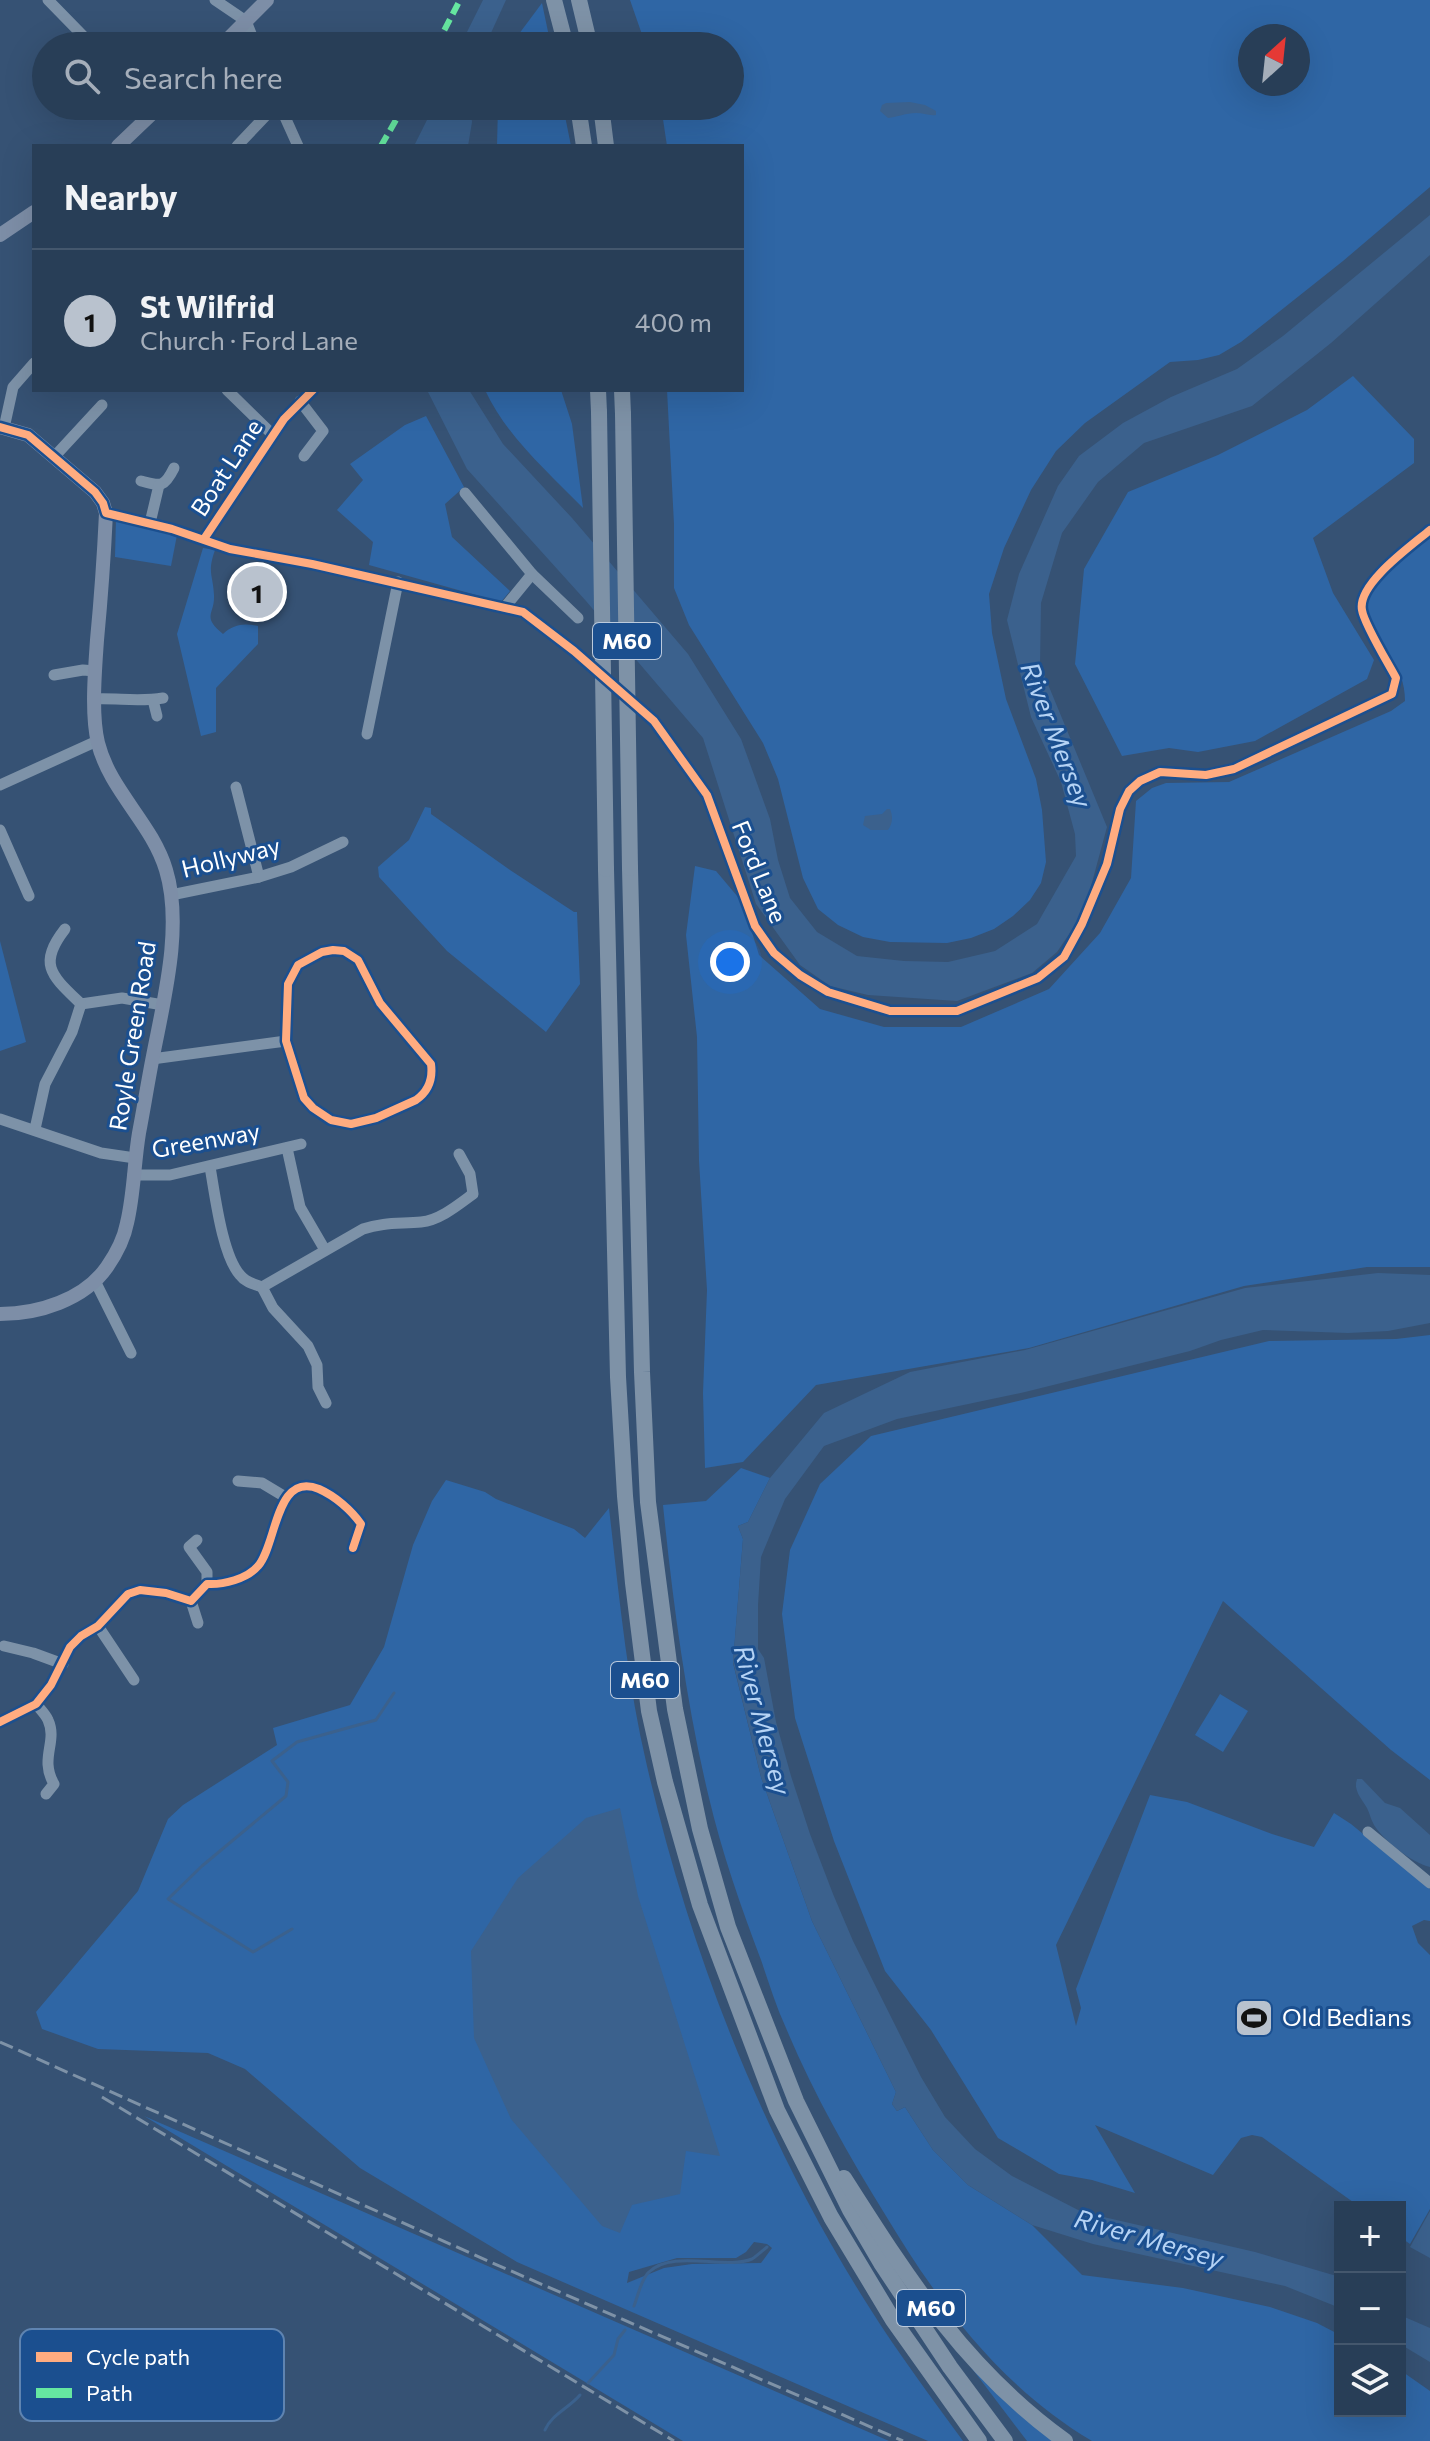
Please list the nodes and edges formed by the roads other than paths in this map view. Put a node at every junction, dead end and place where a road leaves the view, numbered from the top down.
1 (48, 0) edge
2 (215, 0) edge
3 (267, 0) edge
4 (554, 0) edge
5 (579, 0) edge
6 (246, 21) junction
7 (79, 32) edge
8 (235, 32) edge
9 (250, 32) edge
10 (563, 32) edge
11 (587, 32) edge
12 (143, 120) edge
13 (264, 120) edge
14 (285, 120) edge
15 (580, 120) edge
16 (603, 120) edge
17 (120, 144) edge
18 (239, 144) edge
19 (297, 144) edge
20 (584, 144) edge
21 (606, 144) edge
22 (32, 213) edge
23 (0, 235) edge
24 (32, 365) edge
25 (229, 392) edge
26 (311, 392) edge
27 (598, 392) edge
28 (622, 392) edge
29 (300, 401) junction
30 (102, 405) dead end
31 (2, 428) edge
32 (273, 435) junction
33 (304, 456) dead end
34 (54, 457) junction
35 (174, 468) dead end
36 (141, 481) dead end
37 (159, 485) junction
38 (465, 493) dead end
39 (106, 513) junction
40 (150, 523) junction
41 (1430, 530) edge
42 (204, 539) junction
43 (532, 574) junction
44 (398, 582) junction
45 (505, 607) junction
46 (578, 618) dead end
47 (95, 671) junction
48 (54, 675) dead end
49 (95, 699) junction
50 (157, 716) dead end
51 (367, 734) dead end
52 (97, 741) junction
53 (0, 785) edge
54 (236, 787) dead end
55 (0, 830) edge
56 (343, 842) dead end
57 (259, 877) junction
58 (171, 895) junction
59 (29, 896) dead end
60 (65, 929) dead end
61 (81, 1004) junction
62 (163, 1005) junction
63 (286, 1041) junction
64 (152, 1059) junction
65 (0, 1119) edge
66 (35, 1129) junction
67 (301, 1144) dead end
68 (287, 1148) junction
69 (459, 1154) dead end
70 (135, 1158) junction
71 (210, 1167) junction
72 (133, 1175) junction
73 (325, 1250) junction
74 (95, 1281) junction
75 (262, 1287) junction
76 (0, 1314) edge
77 (131, 1353) dead end
78 (326, 1403) dead end
79 (238, 1481) dead end
80 (287, 1498) junction
81 (197, 1540) dead end
82 (353, 1548) dead end
83 (207, 1584) junction
84 (191, 1601) junction
85 (198, 1623) dead end
86 (98, 1626) junction
87 (4, 1646) dead end
88 (63, 1664) junction
89 (134, 1680) dead end
90 (36, 1704) junction
91 (0, 1722) edge
92 (46, 1794) dead end
93 (1368, 1832) dead end
94 (1430, 1883) edge
95 (796, 2101) junction
96 (979, 2441) edge
97 (1005, 2441) edge
98 (1065, 2441) edge

1 - 7 street
2 - 6 street
3 - 6 main road
4 - 10 highway
5 - 11 highway
6 - 8 main road
6 - 9 street
12 - 17 main road
13 - 18 street
14 - 19 street
15 - 20 highway
16 - 21 highway
22 - 23 main road
24 - 31 street
25 - 32 street
26 - 29 street, Boat Lane
27 - 96 highway, M60, bridge
28 - 95 highway, M60, bridge
29 - 32 street, Boat Lane
29 - 33 street
30 - 34 street
31 - 34 main road
32 - 42 street, Boat Lane
34 - 39 main road
35 - 37 street
36 - 37 street
37 - 40 street
38 - 43 street
39 - 40 street, Ford Lane
39 - 47 main road, Royle Green Road
40 - 42 street, Ford Lane
41 - 45 street, Ford Lane
42 - 44 street, Ford Lane
43 - 45 street
43 - 46 street
44 - 45 street, Ford Lane
44 - 51 street
47 - 48 street
47 - 49 main road, Royle Green Road
49 - 50 street
49 - 52 main road, Royle Green Road
52 - 53 street
52 - 58 main road, Royle Green Road
54 - 57 street
55 - 59 street
56 - 57 street, Hollyway
57 - 58 street, Hollyway
58 - 62 main road, Royle Green Road
60 - 61 street
61 - 62 street
61 - 66 street
62 - 64 main road, Royle Green Road
63 - 63 street
63 - 64 street
64 - 70 main road, Royle Green Road
65 - 66 street
66 - 70 street
67 - 68 street, Greenway
68 - 71 street, Greenway
68 - 73 street, Greenway
69 - 73 street
70 - 72 main road, Royle Green Road
71 - 72 street, Greenway
71 - 75 street
72 - 74 main road, Royle Green Road
73 - 75 street
74 - 76 main road, Royle Green Road
74 - 77 street
75 - 78 street
79 - 80 street
80 - 82 street
80 - 83 street
81 - 83 street
83 - 84 street
84 - 85 street
84 - 86 street
86 - 88 street
86 - 89 street
87 - 88 street
88 - 90 street
90 - 91 street
90 - 92 street
93 - 94 street
95 - 97 highway, M60
95 - 98 highway, M60

